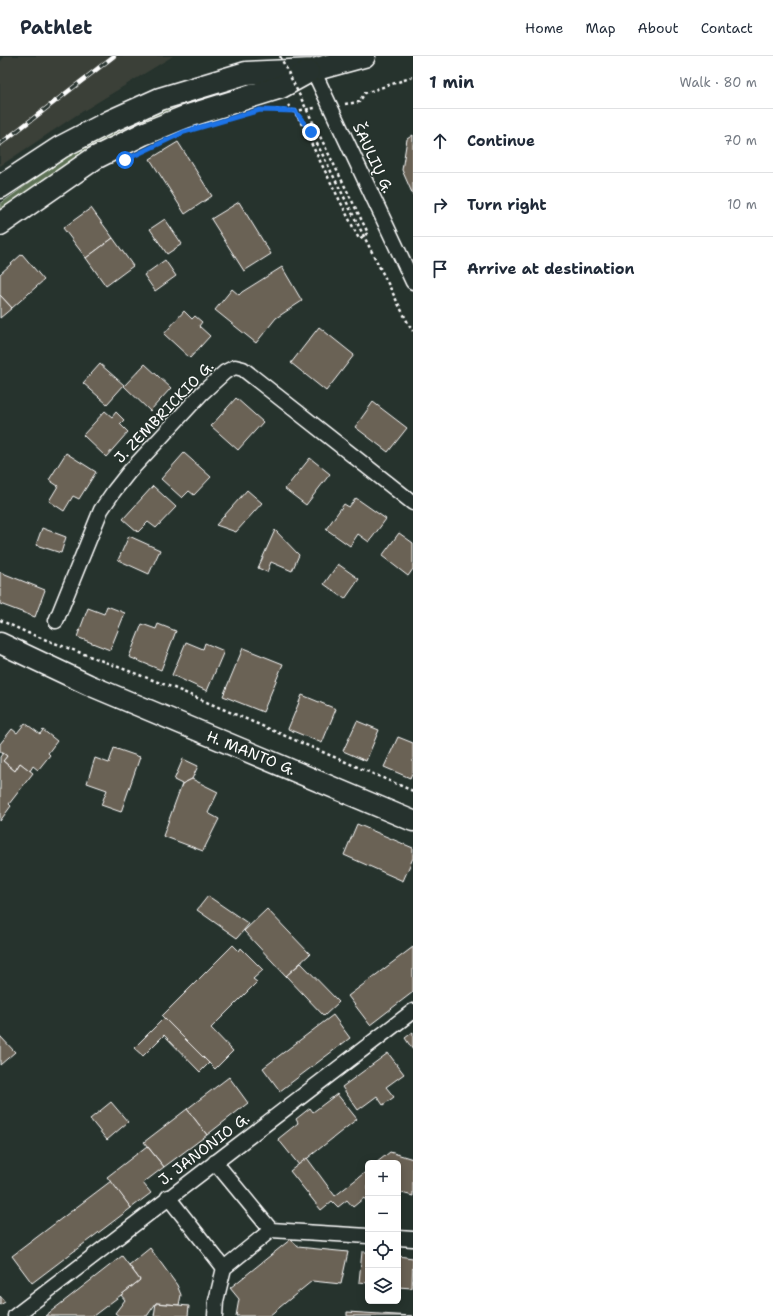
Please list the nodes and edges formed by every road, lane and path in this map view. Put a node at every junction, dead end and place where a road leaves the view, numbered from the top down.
1 (280, 56) edge
2 (364, 56) edge
3 (313, 70) junction
4 (413, 77) edge
5 (330, 106) junction
6 (274, 110) dead end
7 (295, 111) junction
8 (0, 187) edge
9 (0, 224) edge
10 (413, 282) edge
11 (413, 331) edge
12 (413, 503) edge
13 (0, 620) edge
14 (56, 621) dead end
15 (0, 643) edge
16 (0, 654) edge
17 (88, 686) junction
18 (413, 791) edge
19 (413, 820) edge
20 (413, 1010) edge
21 (215, 1162) junction
22 (168, 1197) junction
23 (271, 1230) junction
24 (365, 1236) edge
25 (401, 1238) edge
26 (413, 1240) edge
27 (224, 1268) junction
28 (15, 1316) edge
29 (215, 1316) edge

1 - 7 path, bridge
2 - 3 main road
3 - 5 street, ŠAULIŲ G.
3 - 8 main road
3 - 9 main road
4 - 5 path
5 - 10 street, ŠAULIŲ G.
6 - 7 path
7 - 11 path
12 - 14 street, J. ZEMBRICKIO G.
13 - 18 path
15 - 17 main road, H. MANTO G.
16 - 17 main road, H. MANTO G.
17 - 19 main road, H. MANTO G.
20 - 21 street, J. JANONIO G.
21 - 22 street, J. JANONIO G.
21 - 23 street
22 - 27 street
22 - 28 street, J. JANONIO G.
23 - 24 street
23 - 27 street
25 - 26 street
27 - 29 street

